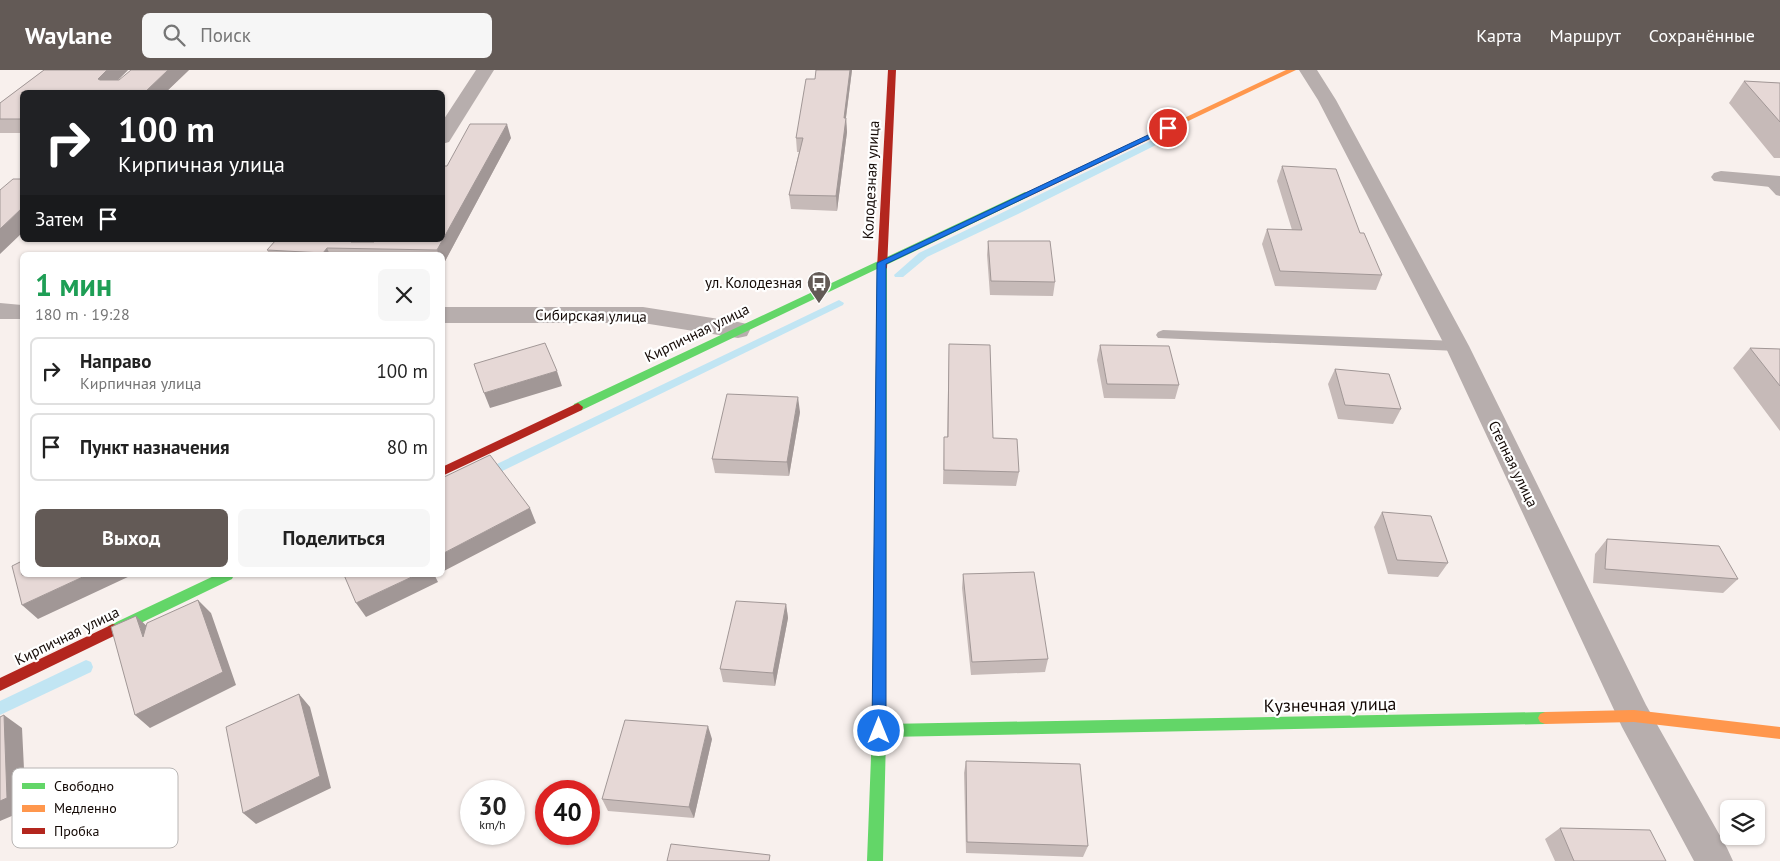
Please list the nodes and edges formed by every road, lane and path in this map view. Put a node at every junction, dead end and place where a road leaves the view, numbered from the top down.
1 (484, 70) edge
2 (892, 70) edge
3 (1292, 70) edge
4 (1308, 70) edge
5 (445, 133) edge
6 (1722, 177) dead end
7 (1776, 185) edge
8 (882, 263) junction
9 (0, 311) edge
10 (20, 312) edge
11 (445, 315) edge
12 (738, 330) junction
13 (1163, 335) dead end
14 (1457, 346) junction
15 (445, 471) edge
16 (224, 577) edge
17 (0, 685) edge
18 (1634, 716) junction
19 (879, 731) junction
20 (1780, 733) edge
21 (875, 861) edge
22 (1714, 861) edge

1 - 5 street
2 - 8 street, Колодезная улица
3 - 8 street, Кирпичная улица
4 - 14 street, Степная улица
6 - 7 street
8 - 12 street, Кирпичная улица
8 - 19 street, Колодезная улица
9 - 10 street
11 - 12 street, Сибирская улица
12 - 15 street, Кирпичная улица
13 - 14 lane
14 - 18 street, Степная улица
16 - 17 street, Кирпичная улица
18 - 19 street, Кузнечная улица
18 - 20 street, Кузнечная улица
18 - 22 street, Степная улица
19 - 21 street, Колодезная улица

